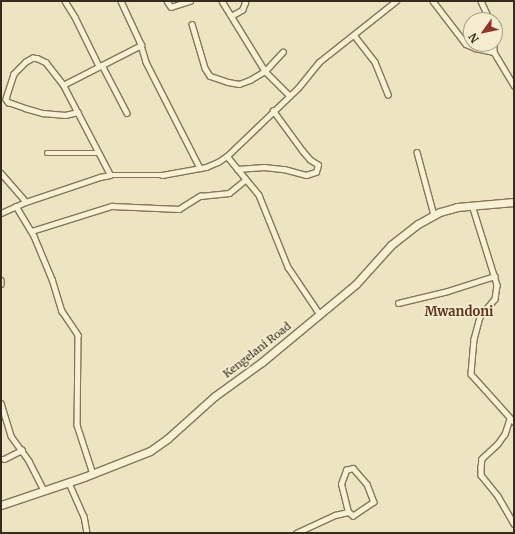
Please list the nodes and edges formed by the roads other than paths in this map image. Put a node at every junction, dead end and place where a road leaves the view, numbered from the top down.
1 (65, 1) edge
2 (121, 1) edge
3 (167, 1) edge
4 (190, 1) edge
5 (222, 1) edge
6 (244, 1) edge
7 (396, 1) edge
8 (433, 1) edge
9 (481, 1) edge
10 (486, 12) edge
11 (231, 16) junction
12 (192, 24) dead end
13 (354, 35) junction
14 (463, 40) edge
15 (141, 45) junction
16 (283, 52) dead end
17 (494, 52) edge
18 (101, 66) junction
19 (265, 71) junction
20 (63, 85) junction
21 (514, 85) edge
22 (388, 94) dead end
23 (290, 96) junction
24 (273, 111) junction
25 (78, 112) junction
26 (127, 113) dead end
27 (417, 152) dead end
28 (47, 153) dead end
29 (98, 153) junction
30 (228, 156) junction
31 (200, 168) junction
32 (237, 169) junction
33 (1, 173) edge
34 (110, 175) junction
35 (245, 180) junction
36 (26, 202) junction
37 (514, 202) edge
38 (471, 205) junction
39 (16, 206) junction
40 (1, 213) edge
41 (434, 215) junction
42 (32, 231) junction
43 (495, 276) junction
44 (1, 280) edge
45 (1, 284) edge
46 (398, 303) dead end
47 (319, 314) junction
48 (1, 403) edge
49 (512, 420) edge
50 (22, 450) junction
51 (1, 459) edge
52 (93, 474) junction
53 (69, 483) junction
54 (44, 490) junction
55 (1, 505) edge
56 (348, 512) junction
57 (514, 524) edge
58 (86, 533) edge
59 (296, 533) edge

1 - 18 street
2 - 15 street
3 - 4 street
5 - 11 street
6 - 11 street
7 - 13 street
8 - 14 street
9 - 10 street
11 - 19 street
12 - 19 street
13 - 22 street
13 - 23 street
15 - 18 street
15 - 31 street
16 - 19 street
17 - 21 street
18 - 20 street
18 - 26 street
19 - 23 street
20 - 25 street
20 - 25 street
23 - 24 street
24 - 30 street
24 - 32 street
25 - 29 street
27 - 41 street
28 - 29 street
29 - 34 street
30 - 31 street
30 - 32 street
31 - 34 street
32 - 35 street
33 - 36 street
34 - 36 street
35 - 42 street
35 - 47 street
36 - 39 street
37 - 38 main road, Kengelani Road
38 - 41 main road, Kengelani Road
38 - 43 street
39 - 40 street
39 - 42 street
41 - 47 main road, Kengelani Road
42 - 52 street
43 - 46 street
43 - 49 street
44 - 45 street
47 - 52 main road, Kengelani Road
48 - 50 street
49 - 57 street
50 - 51 street
50 - 54 street
52 - 53 main road, Kengelani Road
53 - 54 main road, Kengelani Road
53 - 58 street
54 - 55 main road, Kengelani Road
56 - 56 street
56 - 59 street

